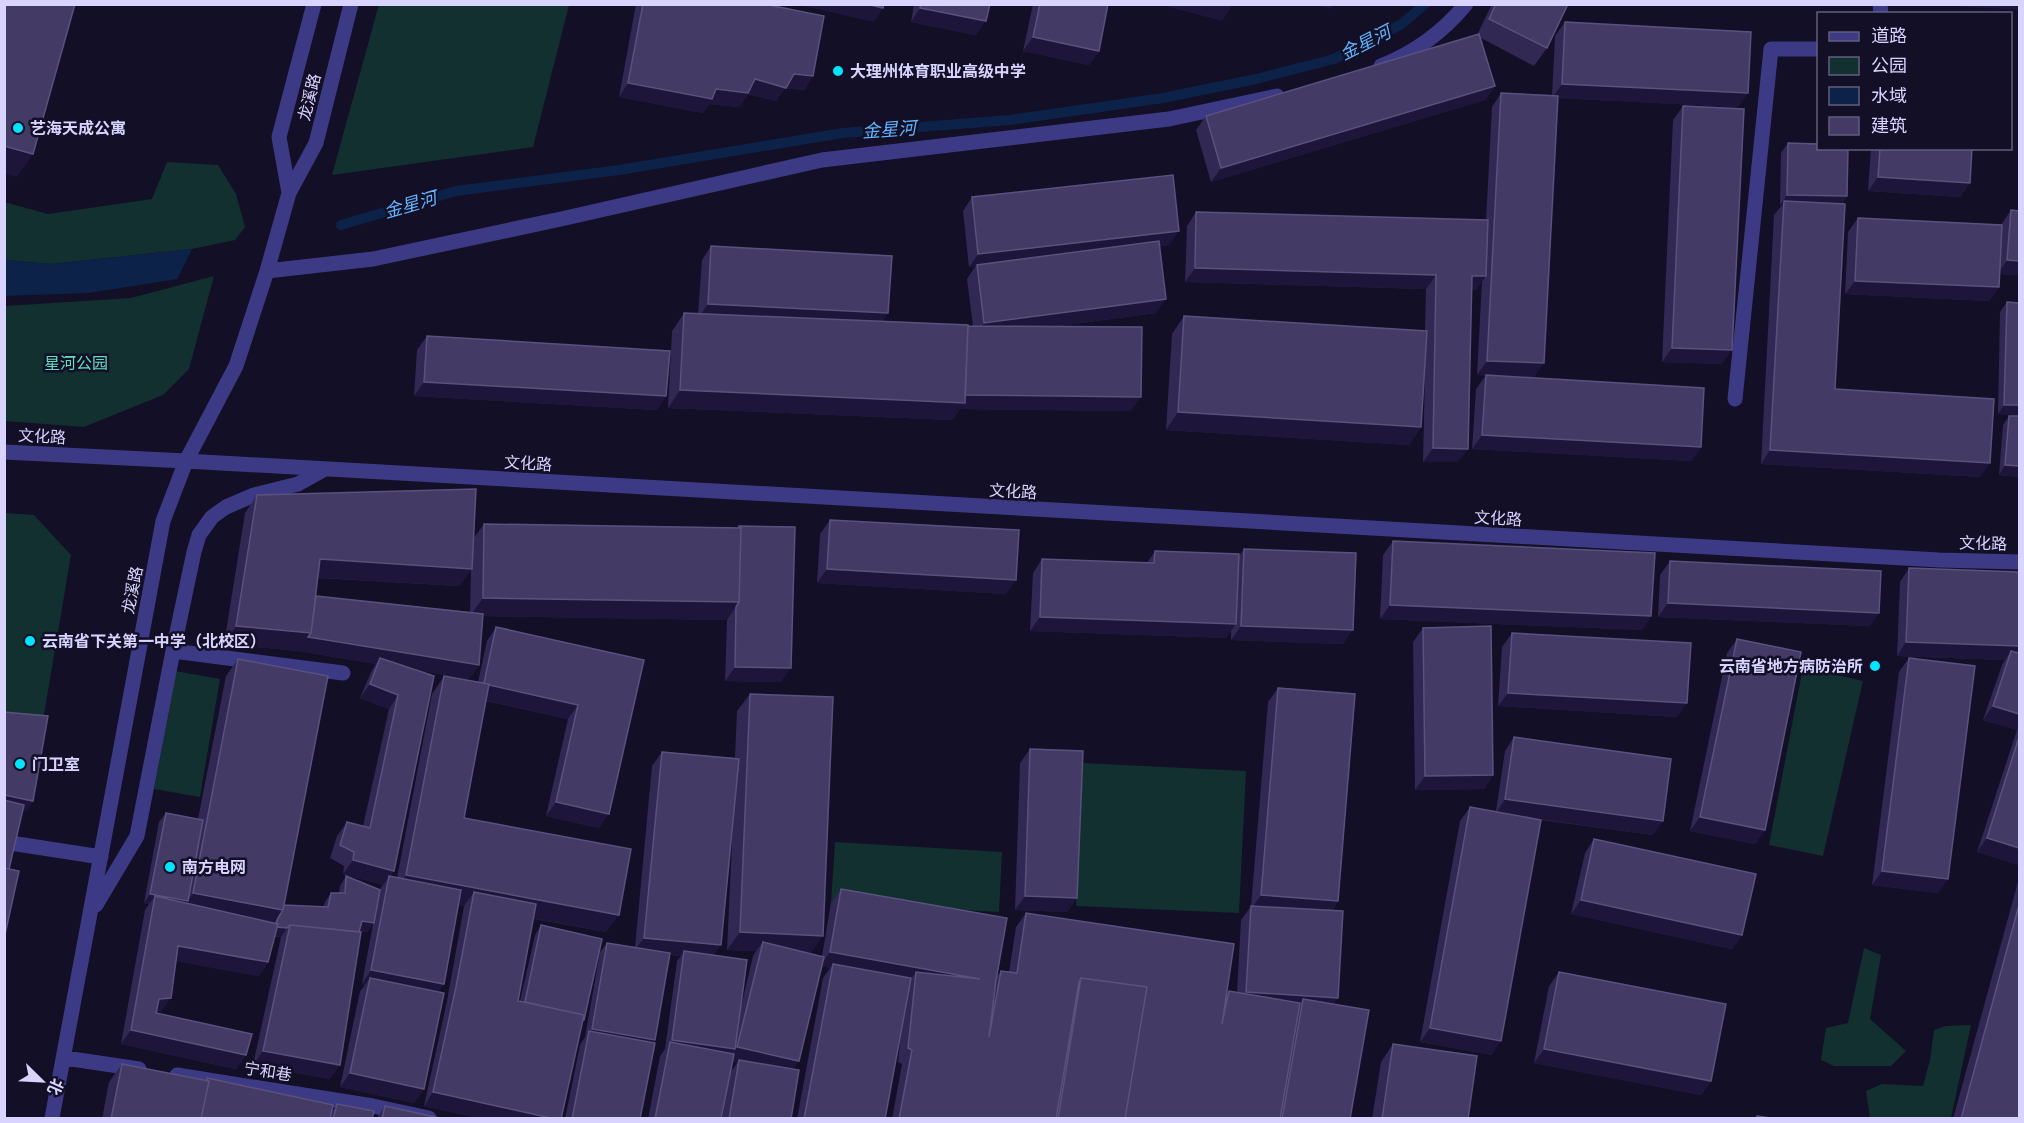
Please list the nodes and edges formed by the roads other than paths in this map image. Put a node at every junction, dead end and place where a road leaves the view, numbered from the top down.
1 (314, 4) edge
2 (351, 4) edge
3 (1466, 4) edge
4 (1817, 49) edge
5 (1369, 71) edge
6 (1295, 92) edge
7 (289, 193) junction
8 (267, 271) junction
9 (1736, 399) dead end
10 (4, 453) edge
11 (186, 461) junction
12 (324, 470) junction
13 (2019, 562) edge
14 (173, 651) junction
15 (342, 673) dead end
16 (4, 842) edge
17 (100, 857) junction
18 (90, 915) junction
19 (65, 1058) junction
20 (372, 1112) edge
21 (52, 1119) edge
22 (429, 1119) edge

1 - 7 street, 龙溪路
2 - 7 street, 龙溪路
3 - 5 street
4 - 9 street
6 - 8 street
7 - 8 street, 龙溪路
8 - 11 street, 龙溪路
10 - 11 street, 文化路
11 - 12 street, 文化路
11 - 17 street, 龙溪路
12 - 13 street, 文化路
12 - 14 street
14 - 15 street
14 - 18 street
16 - 17 street
17 - 18 street, 龙溪路
18 - 19 street, 龙溪路
19 - 20 street, 宁和巷
19 - 21 street, 龙溪路
20 - 22 street, 宁和巷

